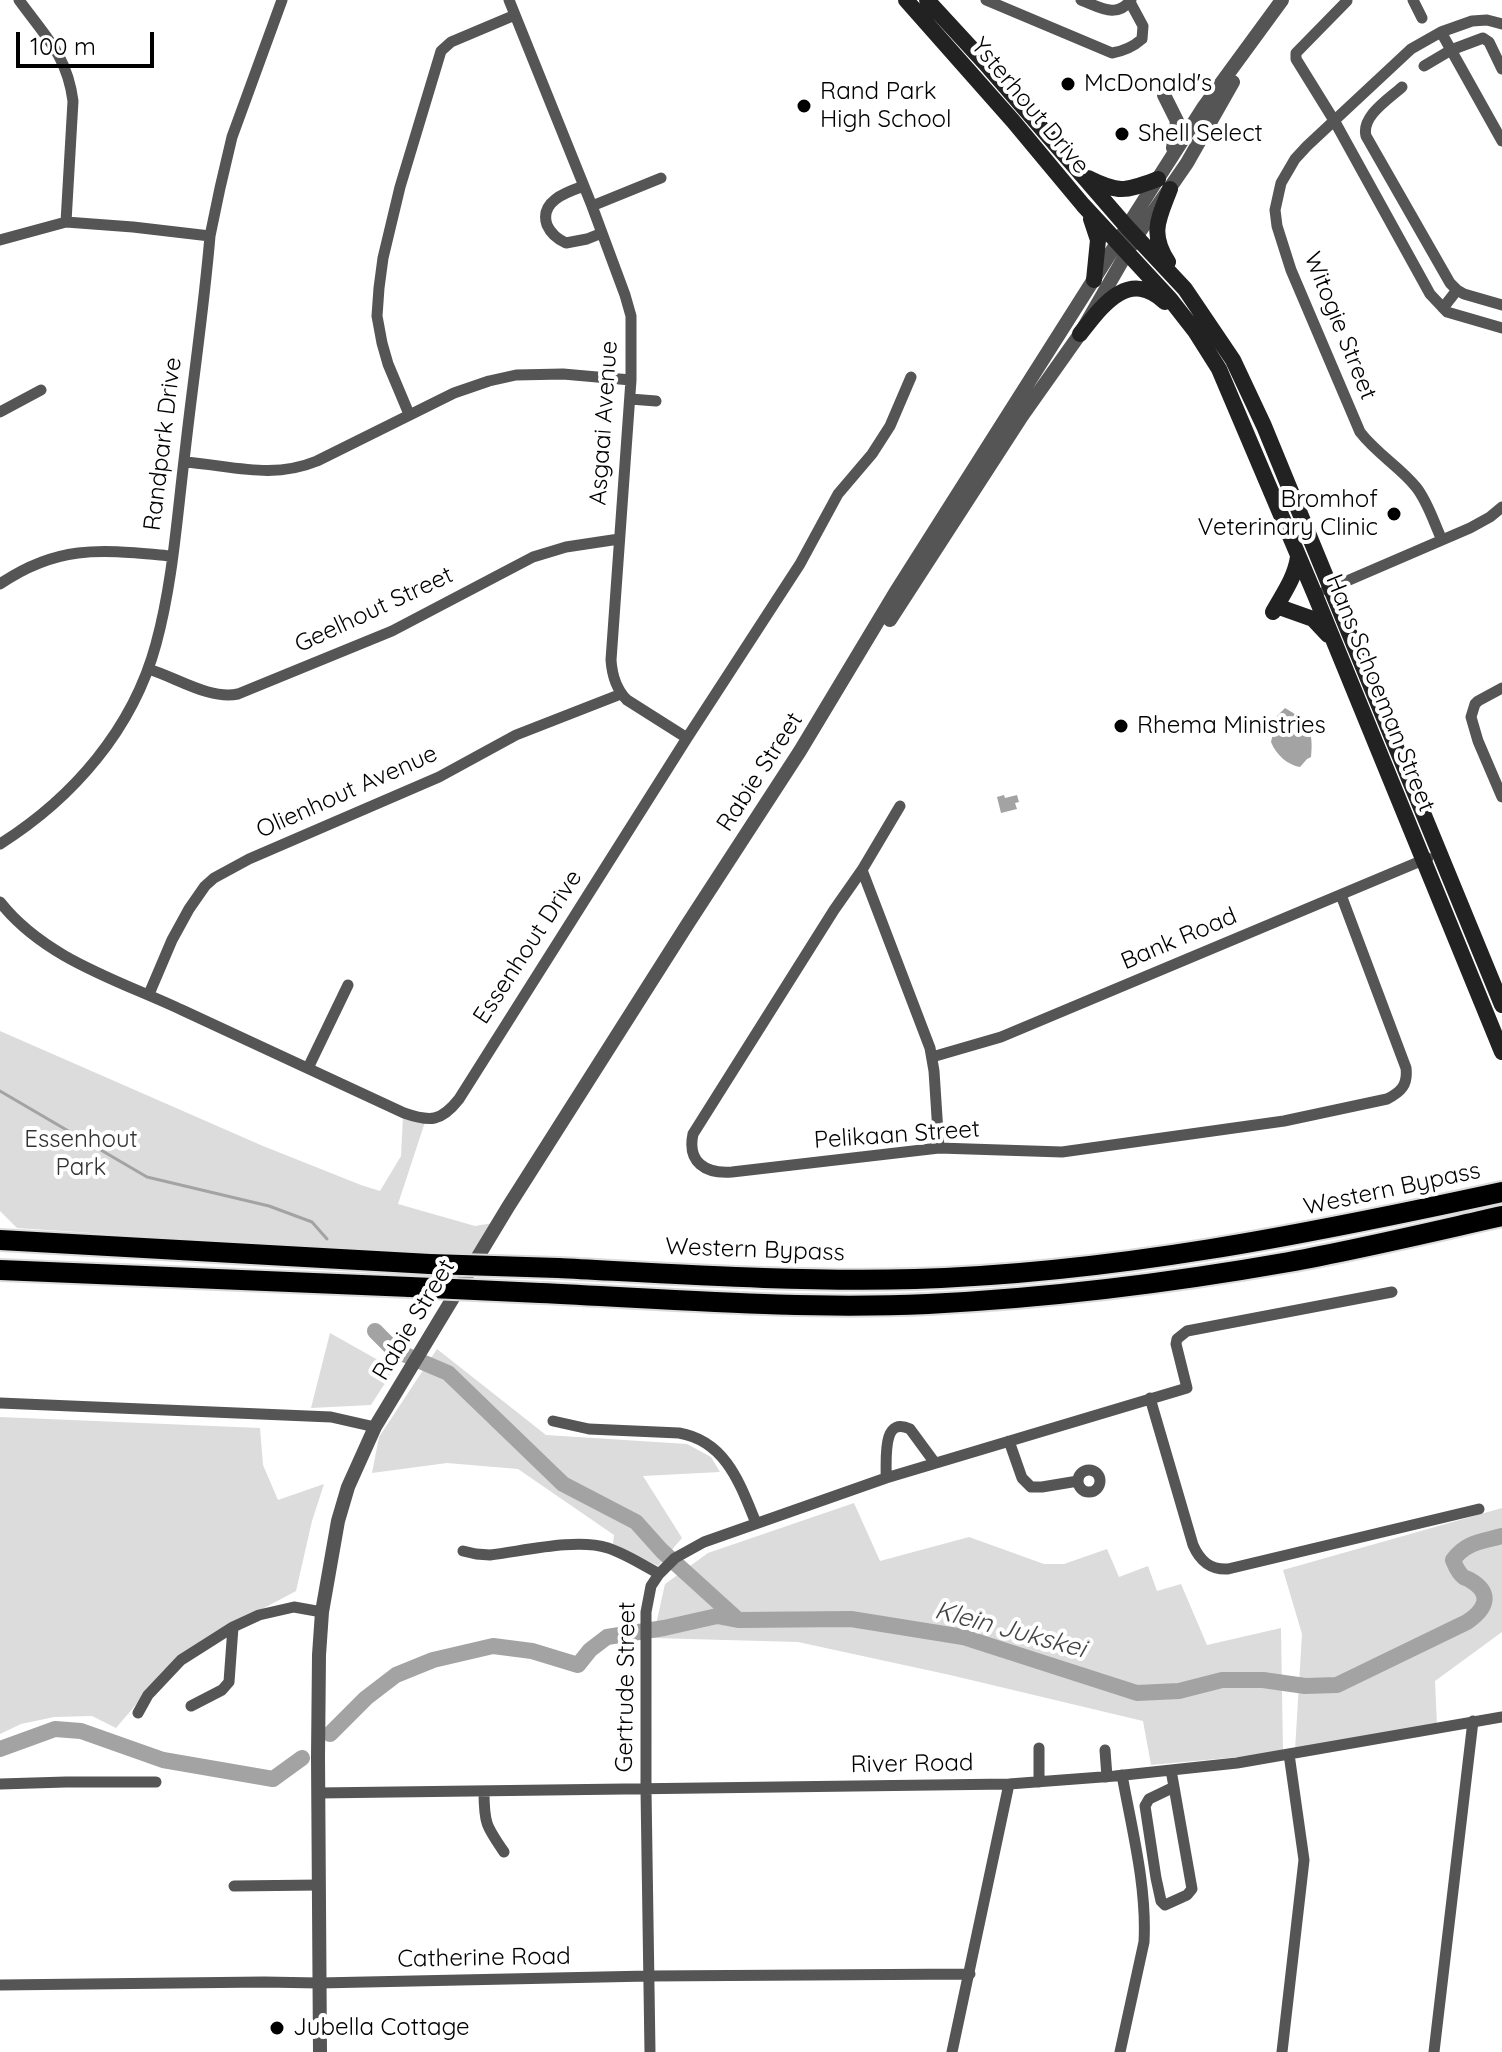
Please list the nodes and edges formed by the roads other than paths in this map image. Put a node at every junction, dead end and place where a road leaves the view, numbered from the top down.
1 (19, 0) edge
2 (282, 0) edge
3 (509, 0) edge
4 (906, 0) edge
5 (927, 0) edge
6 (986, 0) edge
7 (1081, 0) edge
8 (1282, 0) edge
9 (1413, 0) edge
10 (1130, 1) edge
11 (1347, 1) edge
12 (515, 15) junction
13 (1422, 18) dead end
14 (1502, 24) edge
15 (1261, 28) junction
16 (1441, 32) junction
17 (1451, 50) junction
18 (1424, 66) dead end
19 (1502, 69) edge
20 (1402, 87) dead end
21 (1164, 95) dead end
22 (1335, 122) junction
23 (1502, 141) edge
24 (1171, 160) junction
25 (1080, 173) junction
26 (661, 178) dead end
27 (1164, 184) junction
28 (584, 186) junction
29 (1083, 205) junction
30 (592, 206) junction
31 (66, 222) junction
32 (1132, 232) junction
33 (602, 233) junction
34 (210, 236) junction
35 (0, 240) edge
36 (1122, 248) junction
37 (1094, 280) junction
38 (1185, 289) junction
39 (1457, 290) junction
40 (1502, 305) edge
41 (1443, 308) junction
42 (1502, 328) edge
43 (1195, 331) junction
44 (1080, 334) junction
45 (911, 377) dead end
46 (631, 380) junction
47 (41, 390) dead end
48 (630, 399) junction
49 (656, 401) dead end
50 (0, 412) edge
51 (409, 414) junction
52 (184, 462) junction
53 (1502, 507) edge
54 (619, 539) junction
55 (1442, 540) junction
56 (172, 556) junction
57 (1298, 557) junction
58 (0, 584) edge
59 (1323, 592) junction
60 (1334, 643) junction
61 (148, 669) junction
62 (1502, 688) edge
63 (621, 694) junction
64 (832, 701) junction
65 (687, 738) junction
66 (1502, 797) edge
67 (900, 806) dead end
68 (0, 844) edge
69 (1440, 853) junction
70 (1423, 861) junction
71 (862, 870) junction
72 (1341, 895) junction
73 (0, 902) edge
74 (348, 985) dead end
75 (149, 994) junction
76 (1502, 1005) edge
77 (1502, 1052) edge
78 (932, 1057) junction
79 (308, 1068) junction
80 (939, 1148) junction
81 (1502, 1192) edge
82 (1502, 1216) edge
83 (0, 1240) edge
84 (0, 1270) edge
85 (1392, 1292) dead end
86 (1150, 1398) junction
87 (0, 1403) edge
88 (553, 1421) dead end
89 (375, 1427) junction
90 (1009, 1441) junction
91 (935, 1463) junction
92 (886, 1478) junction
93 (1078, 1481) dead end
94 (1479, 1509) dead end
95 (756, 1523) junction
96 (463, 1551) dead end
97 (662, 1571) junction
98 (322, 1612) junction
99 (233, 1627) junction
100 (191, 1706) dead end
101 (138, 1713) dead end
102 (1502, 1717) edge
103 (1473, 1721) junction
104 (1039, 1748) dead end
105 (1105, 1750) dead end
106 (1289, 1754) junction
107 (1171, 1770) junction
108 (1122, 1775) junction
109 (1107, 1777) junction
110 (156, 1782) dead end
111 (1039, 1782) junction
112 (0, 1784) edge
113 (1009, 1784) junction
114 (1174, 1787) junction
115 (646, 1790) junction
116 (484, 1791) junction
117 (318, 1793) junction
118 (504, 1852) dead end
119 (319, 1885) junction
120 (234, 1886) dead end
121 (970, 1974) junction
122 (649, 1976) junction
123 (319, 1983) junction
124 (0, 1985) edge
125 (320, 2052) edge
126 (650, 2052) edge
127 (952, 2052) edge
128 (1120, 2052) edge
129 (1282, 2052) edge
130 (1434, 2052) edge

1 - 31 street
2 - 34 street, Randpark Drive
3 - 12 street, Asgaai Avenue
4 - 29 main road, Ysterhout Drive
5 - 25 main road, Ysterhout Drive
6 - 10 street
7 - 10 street
8 - 15 street
9 - 13 street
11 - 22 street
12 - 28 street, Asgaai Avenue
12 - 51 street
14 - 16 street, Witogie Street
15 - 24 street
15 - 27 street
16 - 17 street
16 - 22 street, Witogie Street
17 - 18 street
17 - 19 street
17 - 23 street
20 - 39 street
21 - 24 street
22 - 41 street
22 - 55 street, Witogie Street
24 - 27 street
25 - 27 main road
25 - 32 main road, Ysterhout Drive
26 - 30 street
27 - 32 street
27 - 38 main road
28 - 30 street, Asgaai Avenue
28 - 33 street
29 - 36 main road, Ysterhout Drive
29 - 37 main road
30 - 33 street, Asgaai Avenue
31 - 34 street
31 - 35 street
32 - 36 street
32 - 38 main road, Hans Schoeman Street
33 - 46 street, Asgaai Avenue
34 - 52 street, Randpark Drive
36 - 37 street, Rabie Street
36 - 43 main road, Hans Schoeman Street
36 - 44 street, Rabie Street
37 - 64 street, Rabie Street
38 - 59 main road, Hans Schoeman Street
39 - 40 street
39 - 41 street
41 - 42 street
43 - 44 main road
43 - 57 main road, Hans Schoeman Street
44 - 64 street, Rabie Street
45 - 65 street, Essenhout Drive
46 - 48 street, Asgaai Avenue
46 - 51 street
47 - 50 street
48 - 49 street
48 - 54 street, Asgaai Avenue
51 - 52 street
52 - 56 street, Randpark Drive
53 - 55 street
54 - 61 street, Geelhout Street
54 - 63 street, Asgaai Avenue
55 - 59 street
56 - 58 street
56 - 61 street, Randpark Drive
57 - 59 main road, Hans Schoeman Street
57 - 60 main road
59 - 60 main road, Hans Schoeman Street
59 - 69 main road, Hans Schoeman Street
60 - 70 main road, Hans Schoeman Street
61 - 68 street, Randpark Drive
62 - 66 street
63 - 65 street
63 - 75 street, Olienhout Avenue
64 - 89 street, Rabie Street
65 - 79 street, Essenhout Drive
67 - 71 street, Pelikaan Street
69 - 70 street, Bank Road
69 - 76 main road, Hans Schoeman Street
70 - 72 street, Bank Road
70 - 77 main road, Hans Schoeman Street
71 - 78 street
71 - 80 street, Pelikaan Street
72 - 78 street, Bank Road
72 - 80 street, Pelikaan Street
73 - 75 street, Essenhout Drive
74 - 79 street
75 - 79 street, Essenhout Drive
78 - 80 street
81 - 83 highway, Western Bypass, bridge
82 - 84 highway, Western Bypass, bridge
85 - 86 street, Gertrude Street
86 - 90 street, Gertrude Street
86 - 94 street
87 - 89 street
88 - 95 street
89 - 98 street, Rabie Street
90 - 91 street, Gertrude Street
90 - 93 street
91 - 92 street, Gertrude Street
91 - 92 street
92 - 95 street, Gertrude Street
95 - 97 street, Gertrude Street
96 - 97 street
97 - 115 street, Gertrude Street
98 - 99 street
98 - 117 street, Rabie Street
99 - 100 street
99 - 101 street
102 - 103 street, River Road
103 - 106 street, River Road
103 - 130 street
104 - 111 street
105 - 109 street
106 - 107 street, River Road
106 - 129 street
107 - 108 street, River Road
107 - 114 street
108 - 109 street, River Road
108 - 128 street
109 - 111 street, River Road
110 - 112 street
111 - 113 street, River Road
113 - 115 street, River Road
113 - 121 street
114 - 114 street
115 - 116 street, River Road
115 - 122 street, Gertrude Street
116 - 117 street, River Road
116 - 118 street
117 - 119 street, Rabie Street
119 - 120 street
119 - 123 street, Rabie Street
121 - 122 street, Catherine Road
121 - 127 street
122 - 123 street, Catherine Road
122 - 126 street, Gertrude Street
123 - 124 street, Catherine Road
123 - 125 street, Rabie Street

